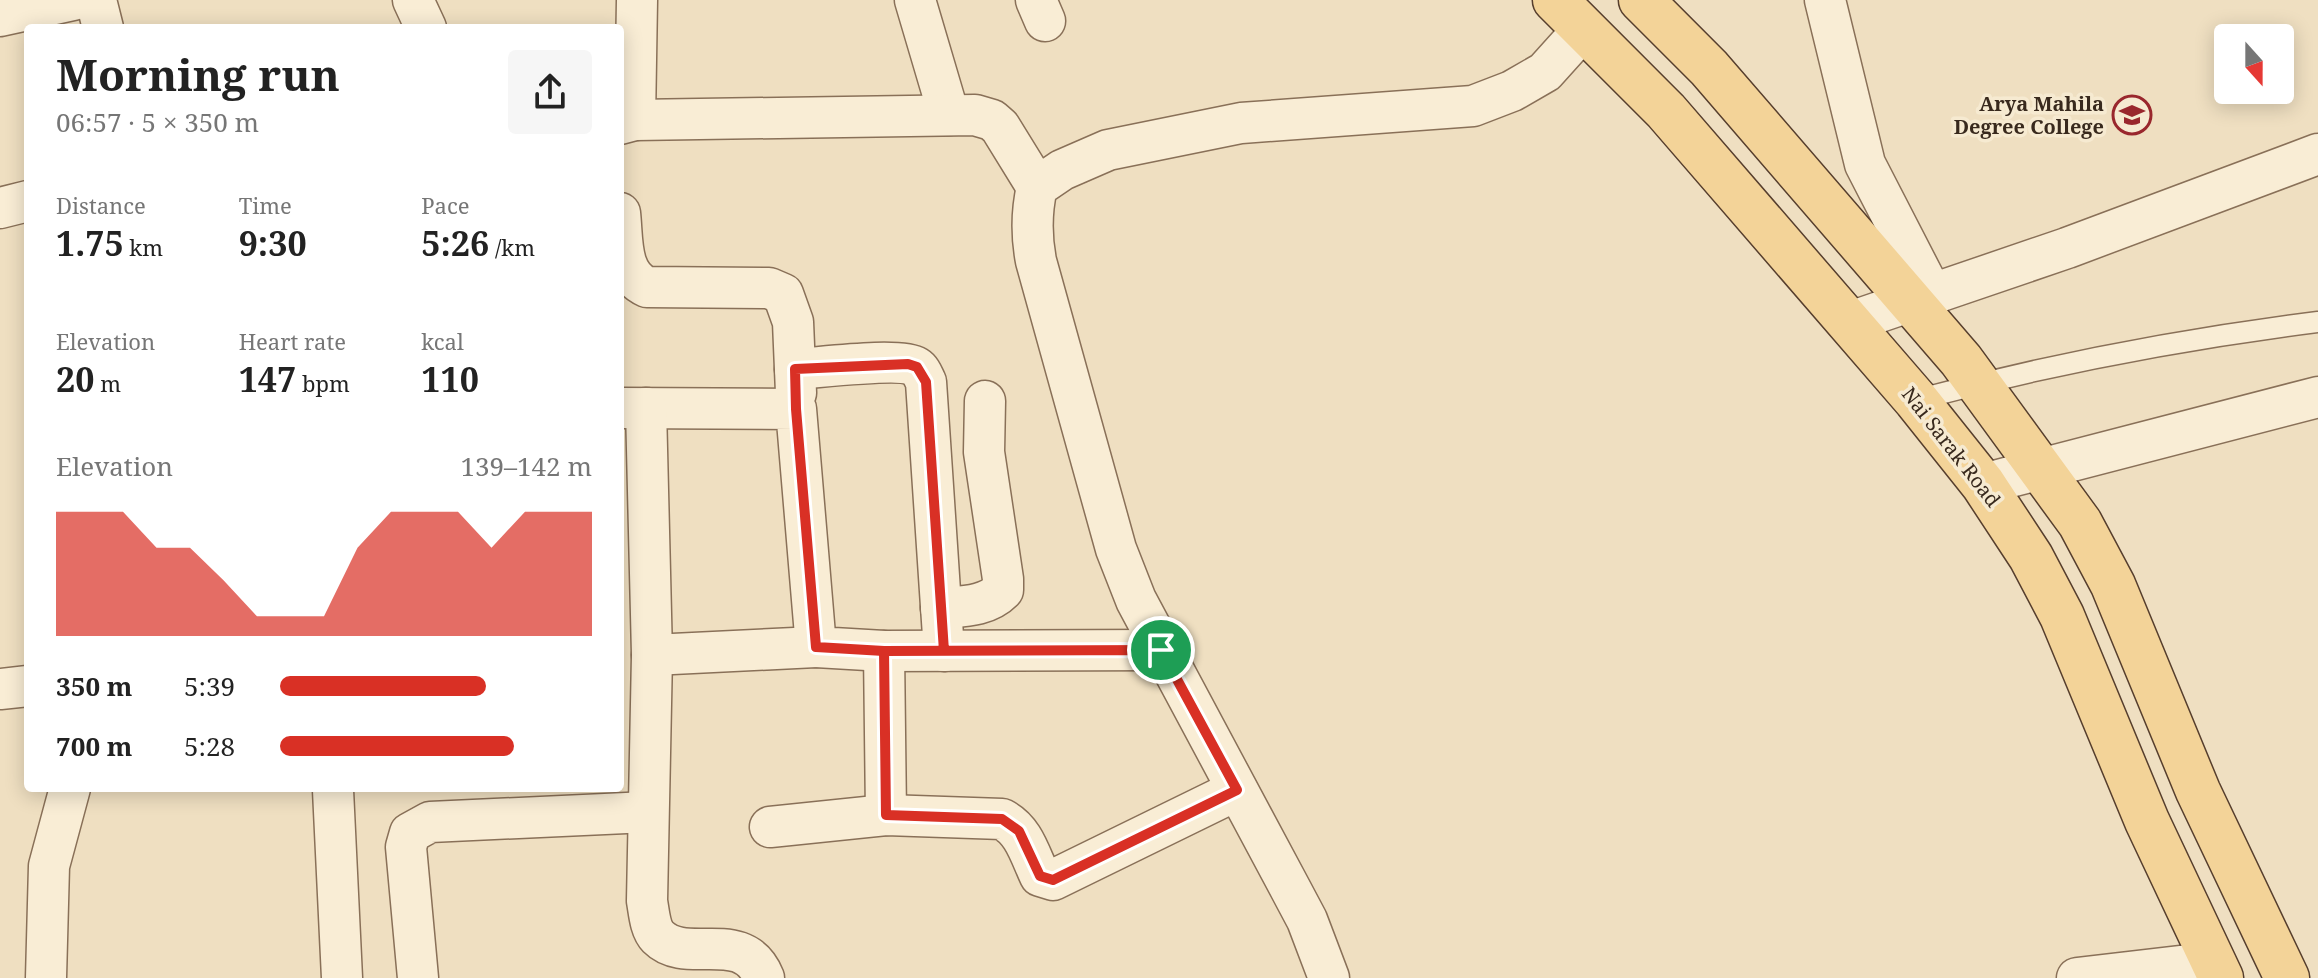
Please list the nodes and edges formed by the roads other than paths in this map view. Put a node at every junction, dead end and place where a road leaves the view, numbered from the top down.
1 (73, 0) edge
2 (96, 0) edge
3 (413, 0) edge
4 (441, 0) edge
5 (637, 0) edge
6 (915, 0) edge
7 (1641, 0) edge
8 (1825, 0) edge
9 (1568, 13) edge
10 (0, 16) edge
11 (102, 24) edge
12 (424, 24) edge
13 (435, 24) edge
14 (949, 115) junction
15 (628, 122) edge
16 (1760, 127) junction
17 (2318, 154) edge
18 (1715, 166) junction
19 (1037, 187) junction
20 (24, 202) edge
21 (0, 208) edge
22 (624, 256) edge
23 (1922, 299) junction
24 (1850, 322) junction
25 (2318, 322) edge
26 (795, 369) junction
27 (1978, 383) junction
28 (1916, 400) junction
29 (985, 401) dead end
30 (633, 408) edge
31 (796, 409) junction
32 (2314, 410) edge
33 (2042, 467) junction
34 (1983, 484) junction
35 (635, 542) edge
36 (941, 608) junction
37 (816, 647) junction
38 (1161, 650) junction
39 (884, 651) junction
40 (944, 651) junction
41 (652, 655) junction
42 (24, 686) edge
43 (0, 689) edge
44 (1237, 790) junction
45 (69, 792) edge
46 (333, 792) edge
47 (466, 804) edge
48 (648, 812) junction
49 (886, 815) junction
50 (770, 827) dead end
51 (2217, 970) edge
52 (46, 978) edge
53 (342, 978) edge
54 (418, 978) edge
55 (764, 978) edge
56 (1329, 978) edge
57 (2077, 978) edge
58 (2287, 978) edge

1 - 10 street
2 - 11 street
3 - 12 street
4 - 13 street
5 - 15 street
6 - 14 street
7 - 16 main road
8 - 23 street
9 - 18 main road, Nai Sarak Road
9 - 19 street
14 - 15 street
14 - 19 street
16 - 18 main road
16 - 23 main road
17 - 23 street
18 - 24 main road, Nai Sarak Road
19 - 38 street
20 - 21 street
22 - 26 street
23 - 24 street
23 - 27 main road
24 - 28 main road, Nai Sarak Road
25 - 27 lane
26 - 31 street
26 - 36 street
27 - 28 lane
27 - 33 main road
28 - 34 main road, Nai Sarak Road
29 - 36 street
30 - 31 street
30 - 35 street
31 - 37 street
32 - 33 street
33 - 34 street
33 - 58 main road
34 - 51 main road, Nai Sarak Road
35 - 41 street
36 - 40 street
37 - 39 street
37 - 41 street
38 - 40 street
38 - 44 street
39 - 40 street
39 - 49 street
41 - 48 street
42 - 43 street
44 - 49 street
44 - 56 street
45 - 52 street
46 - 53 street
47 - 48 street
47 - 54 street
48 - 55 street
49 - 50 street
51 - 57 street

